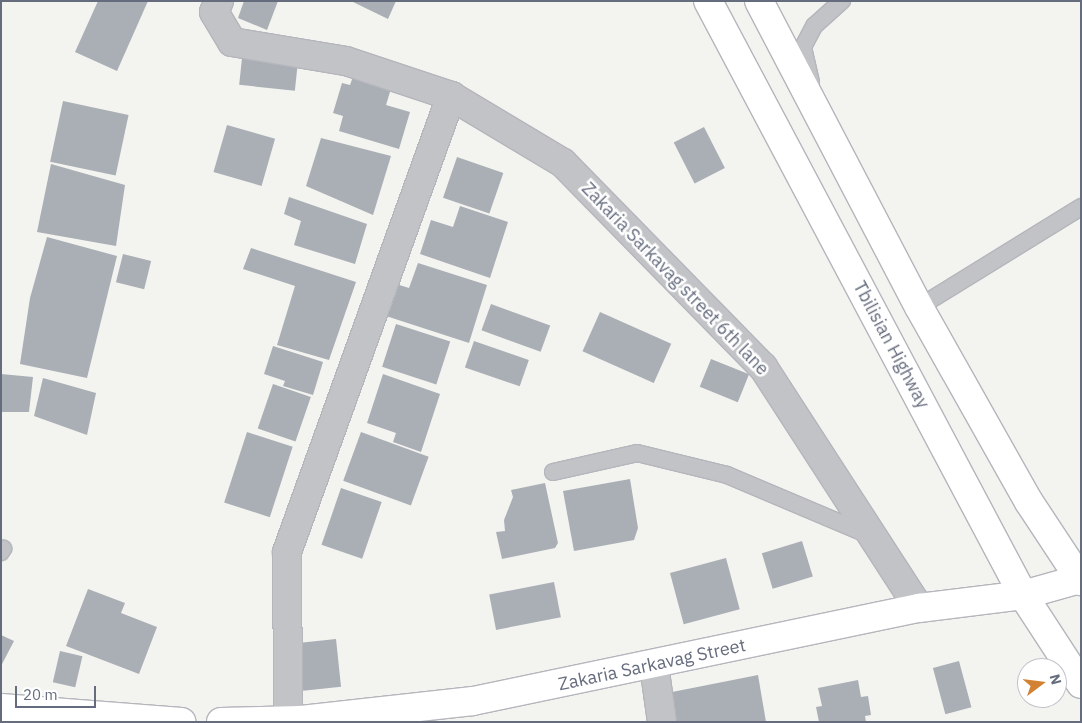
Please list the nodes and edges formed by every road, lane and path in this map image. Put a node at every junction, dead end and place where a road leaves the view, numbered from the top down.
1 (219, 1) edge
2 (708, 1) edge
3 (760, 1) edge
4 (842, 1) edge
5 (451, 96) junction
6 (819, 116) junction
7 (1081, 207) edge
8 (919, 307) junction
9 (553, 472) dead end
10 (874, 537) junction
11 (1080, 580) edge
12 (1023, 595) junction
13 (919, 608) junction
14 (654, 665) junction
15 (1081, 684) edge
16 (1, 708) edge
17 (297, 721) edge
18 (181, 722) edge
19 (221, 722) edge
20 (662, 722) edge

1 - 5 street, Zakaria Sarkavag street 6th lane
2 - 12 main road, Tbilisian Highway
3 - 6 main road
4 - 6 lane
5 - 10 street, Zakaria Sarkavag street 6th lane
5 - 17 street
6 - 8 main road
7 - 8 lane
8 - 11 main road
9 - 10 lane
10 - 13 street, Zakaria Sarkavag street 6th lane
11 - 12 main road, Zakaria Sarkavag Street
12 - 13 main road, Zakaria Sarkavag Street
12 - 15 main road, Tbilisian Highway
13 - 14 main road, Zakaria Sarkavag Street
14 - 17 main road, Zakaria Sarkavag Street
14 - 20 street
16 - 18 main road
17 - 19 main road, Zakaria Sarkavag Street

